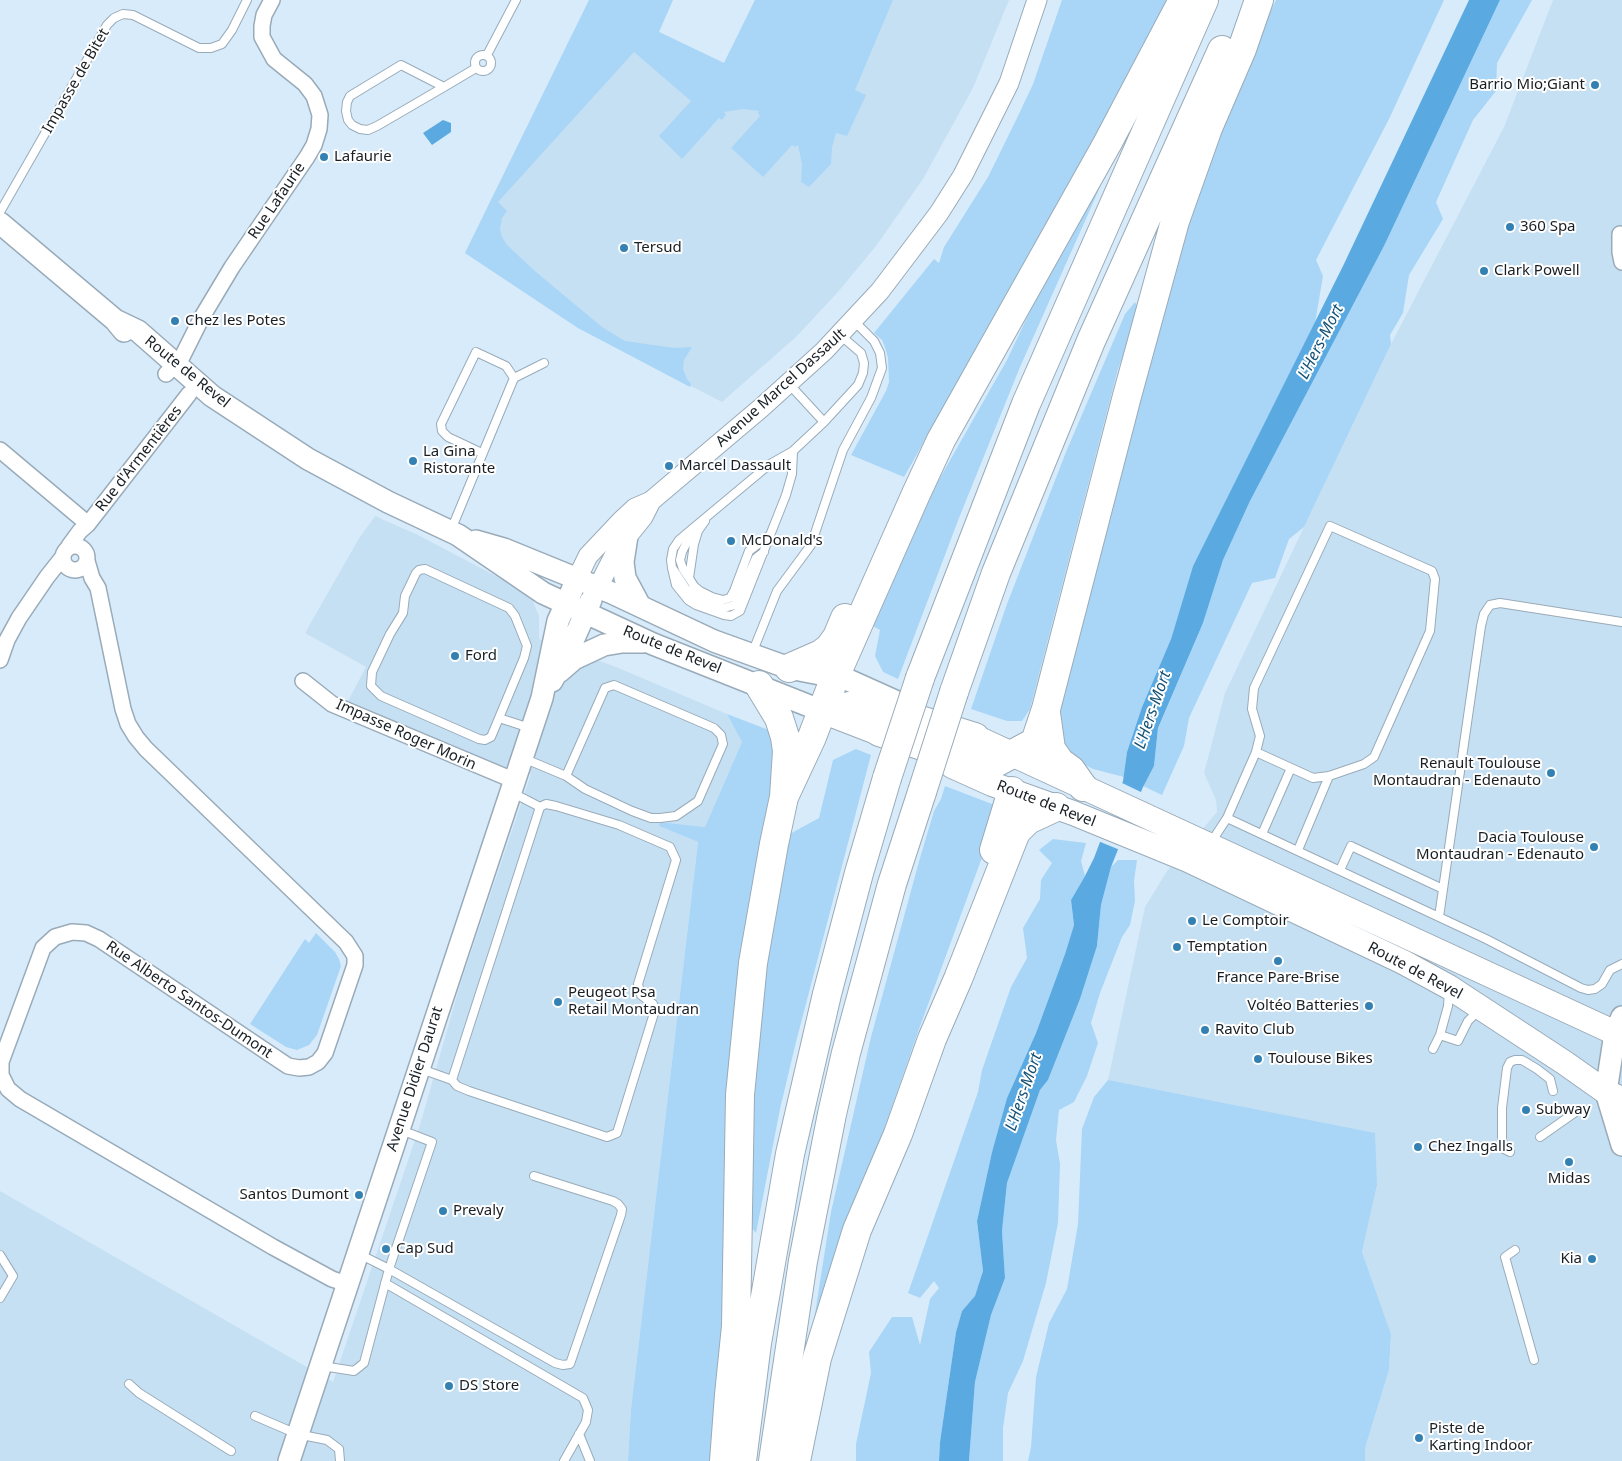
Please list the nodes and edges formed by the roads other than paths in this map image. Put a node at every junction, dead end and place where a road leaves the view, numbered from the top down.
1 (247, 0) edge
2 (272, 0) edge
3 (516, 0) edge
4 (1037, 0) edge
5 (1183, 0) edge
6 (1204, 0) edge
7 (1245, 0) edge
8 (1259, 0) edge
9 (487, 55) junction
10 (476, 68) junction
11 (444, 87) junction
12 (0, 212) edge
13 (0, 223) edge
14 (1620, 234) dead end
15 (1622, 262) edge
16 (854, 321) junction
17 (840, 335) junction
18 (544, 363) dead end
19 (171, 370) junction
20 (514, 378) junction
21 (789, 384) junction
22 (189, 394) junction
23 (824, 422) junction
24 (0, 450) edge
25 (793, 451) junction
26 (482, 454) junction
27 (308, 459) junction
28 (916, 494) junction
29 (651, 500) junction
30 (710, 514) junction
31 (88, 524) junction
32 (454, 533) junction
33 (771, 534) junction
34 (627, 536) junction
35 (87, 556) junction
36 (69, 561) junction
37 (572, 590) junction
38 (591, 601) junction
39 (101, 603) junction
40 (640, 606) junction
41 (1622, 622) edge
42 (714, 641) junction
43 (653, 644) junction
44 (753, 656) junction
45 (0, 660) edge
46 (789, 668) junction
47 (554, 677) junction
48 (835, 678) junction
49 (303, 681) dead end
50 (759, 685) junction
51 (542, 698) junction
52 (1046, 709) junction
53 (822, 710) junction
54 (499, 718) junction
55 (532, 728) junction
56 (879, 732) junction
57 (975, 737) junction
58 (1256, 752) junction
59 (1010, 755) junction
60 (522, 757) junction
61 (1291, 768) junction
62 (566, 776) junction
63 (1329, 776) junction
64 (512, 786) junction
65 (1083, 787) junction
66 (1012, 790) junction
67 (784, 797) junction
68 (540, 807) junction
69 (1065, 810) junction
70 (1227, 818) junction
71 (1262, 834) junction
72 (1209, 846) junction
73 (1298, 850) junction
74 (1340, 870) junction
75 (1443, 889) junction
76 (1439, 917) junction
77 (1622, 964) edge
78 (958, 979) junction
79 (1449, 987) junction
80 (1482, 1008) junction
81 (1620, 1029) edge
82 (1440, 1035) junction
83 (1433, 1049) dead end
84 (419, 1068) junction
85 (452, 1080) junction
86 (1554, 1091) dead end
87 (1614, 1095) edge
88 (1576, 1111) dead end
89 (398, 1129) junction
90 (1540, 1137) dead end
91 (1622, 1145) edge
92 (1510, 1152) dead end
93 (534, 1176) dead end
94 (1515, 1250) dead end
95 (358, 1253) junction
96 (0, 1255) edge
97 (389, 1269) junction
98 (385, 1283) junction
99 (347, 1284) junction
100 (0, 1298) edge
101 (1534, 1360) dead end
102 (320, 1366) junction
103 (129, 1384) dead end
104 (255, 1416) dead end
105 (298, 1434) junction
106 (580, 1434) junction
107 (231, 1450) dead end
108 (289, 1461) edge
109 (340, 1461) edge
110 (564, 1461) edge
111 (590, 1461) edge
112 (724, 1461) edge
113 (742, 1461) edge
114 (773, 1461) edge
115 (796, 1461) edge

1 - 12 lane, Impasse de Bitet
2 - 19 street, Rue Lafaurie
3 - 9 lane
4 - 16 street, Avenue Marcel Dassault
5 - 28 highway
6 - 113 highway, bridge
7 - 114 highway, bridge
8 - 52 highway
9 - 10 lane
9 - 10 lane
10 - 11 lane
11 - 11 lane
13 - 19 main road, Route de Revel
14 - 15 street
16 - 17 street, Avenue Marcel Dassault
16 - 44 lane
17 - 21 street, Avenue Marcel Dassault
17 - 23 lane
18 - 20 lane
19 - 22 main road, Route de Revel
19 - 27 main road, Route de Revel
20 - 26 lane
20 - 26 lane
21 - 23 lane
21 - 29 street, Avenue Marcel Dassault
22 - 27 main road, Route de Revel
22 - 31 street, Rue d'Armentières
23 - 25 lane
24 - 31 street
25 - 30 lane
25 - 33 lane
26 - 32 lane
27 - 32 main road, Route de Revel
28 - 46 highway
28 - 48 highway
29 - 34 street, Avenue Marcel Dassault
29 - 37 street, Avenue Marcel Dassault
30 - 33 lane
30 - 33 lane
31 - 35 street, Rue d'Armentières
31 - 36 street, Rue d'Armentières
32 - 37 main road, Route de Revel
34 - 38 street, Avenue Marcel Dassault
34 - 40 main road
35 - 36 street
35 - 36 street
35 - 39 street, Rue Alberto Santos-Dumont
36 - 39 street, Rue Alberto Santos-Dumont
36 - 45 street, Rue d'Armentières
37 - 38 main road, Route de Revel
37 - 38 main road, Route de Revel
37 - 51 main road, Avenue Didier Daurat
38 - 40 main road, Route de Revel
38 - 42 main road
38 - 43 main road, Route de Revel
38 - 47 main road, Avenue Didier Daurat
39 - 99 street, Rue Alberto Santos-Dumont
40 - 42 main road, Route de Revel
41 - 75 lane
42 - 44 main road, Route de Revel
43 - 47 main road, Avenue Didier Daurat
43 - 50 main road, Route de Revel
44 - 46 main road, Route de Revel
46 - 48 main road, Route de Revel
47 - 51 main road, Avenue Didier Daurat
48 - 53 highway
48 - 57 main road, Route de Revel
49 - 64 street, Impasse Roger Morin
50 - 53 main road, Route de Revel
50 - 67 highway
51 - 55 main road, Avenue Didier Daurat
52 - 59 highway
52 - 65 highway
53 - 56 main road, Route de Revel
53 - 57 highway
53 - 67 highway
54 - 54 lane
54 - 55 lane
55 - 60 main road, Avenue Didier Daurat
56 - 59 highway
56 - 66 main road, Route de Revel
57 - 59 main road, Route de Revel
58 - 61 lane
58 - 63 lane
58 - 70 lane
59 - 65 main road, Route de Revel
59 - 66 main road
60 - 62 lane
60 - 64 main road, Avenue Didier Daurat
61 - 63 lane
61 - 71 lane
62 - 62 lane
63 - 73 lane
64 - 68 lane
64 - 84 main road, Avenue Didier Daurat
65 - 72 main road, Route de Revel
66 - 69 main road, Route de Revel
66 - 78 highway
67 - 112 highway
68 - 85 lane
68 - 85 lane
69 - 78 highway
69 - 79 main road, Route de Revel
70 - 71 lane
70 - 72 lane
71 - 73 lane
72 - 81 main road, Route de Revel
73 - 74 lane
74 - 75 lane
74 - 76 lane
75 - 76 lane
76 - 77 lane
78 - 115 highway
79 - 80 main road, Route de Revel
79 - 82 lane
80 - 82 lane
80 - 87 main road, Route de Revel
81 - 87 main road
82 - 83 lane
84 - 85 lane
84 - 89 main road, Avenue Didier Daurat
86 - 92 lane
87 - 91 main road
88 - 90 lane
89 - 95 main road, Avenue Didier Daurat
89 - 97 lane
93 - 97 lane
94 - 101 lane
95 - 97 lane
95 - 99 main road, Avenue Didier Daurat
96 - 100 lane
97 - 98 lane
98 - 102 lane
98 - 106 lane
99 - 102 main road, Avenue Didier Daurat
102 - 105 main road, Avenue Didier Daurat
103 - 107 lane
104 - 105 lane
105 - 108 main road, Avenue Didier Daurat
105 - 109 lane
106 - 110 lane
106 - 111 lane

